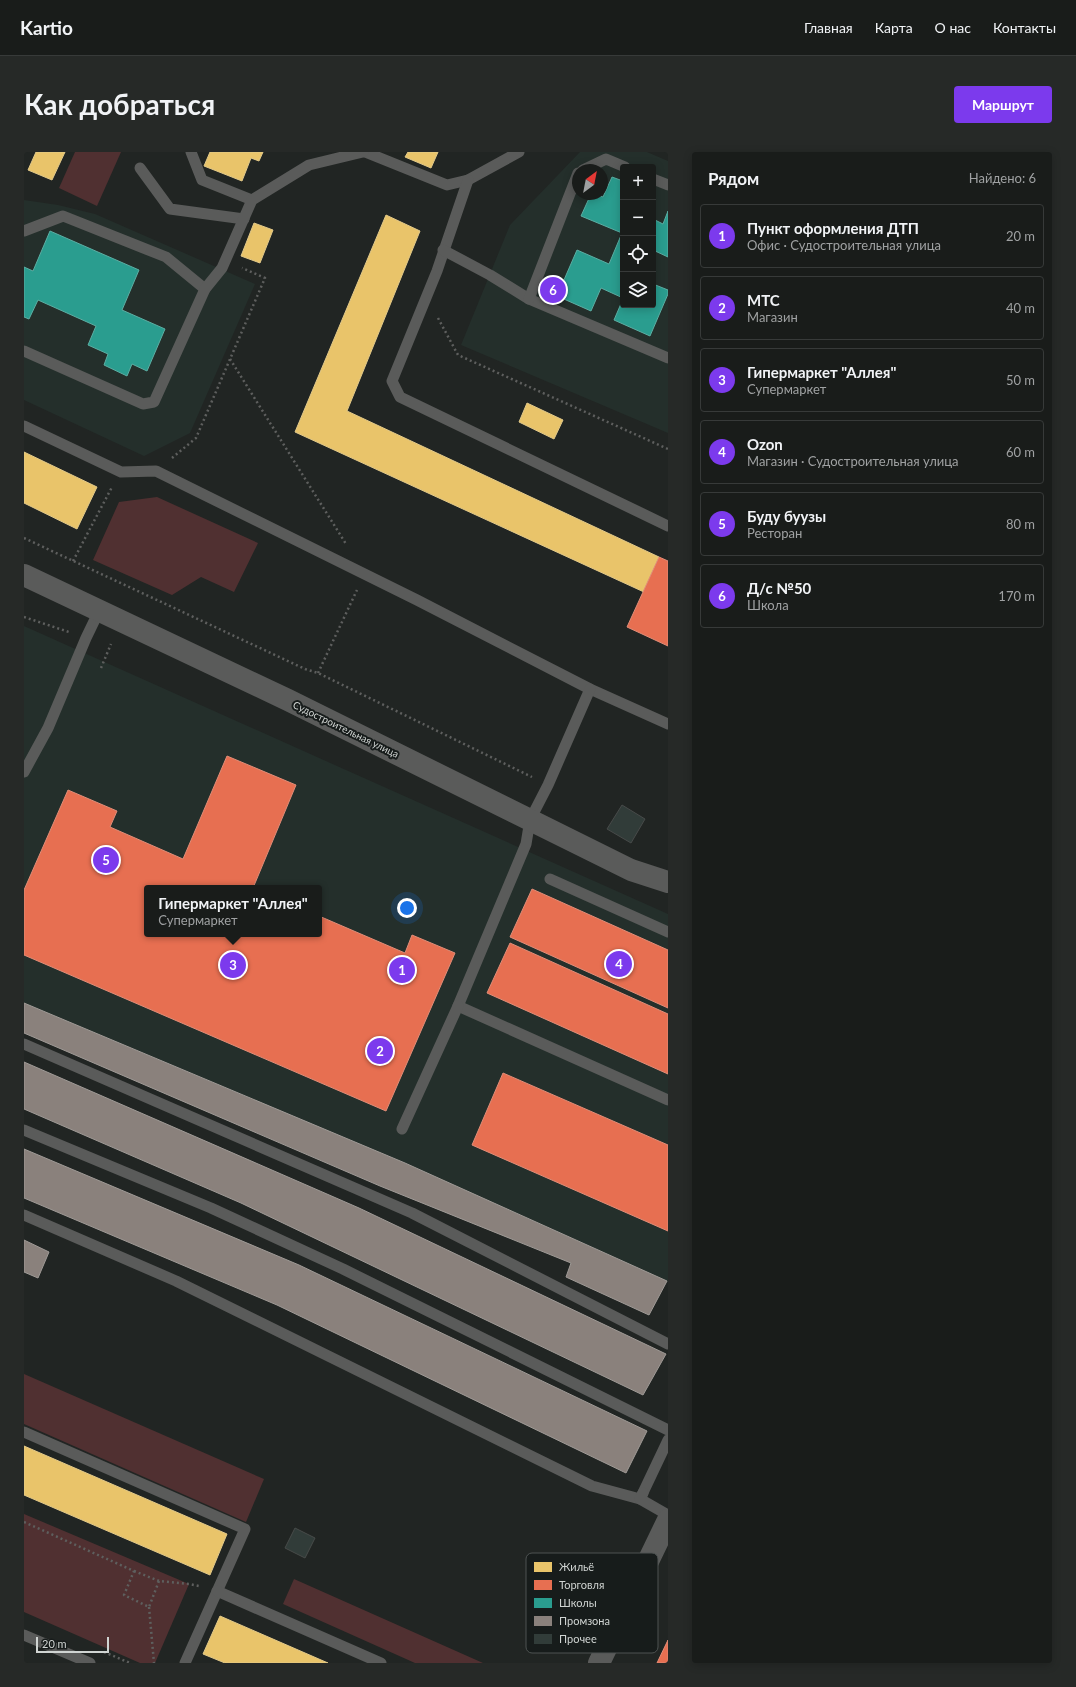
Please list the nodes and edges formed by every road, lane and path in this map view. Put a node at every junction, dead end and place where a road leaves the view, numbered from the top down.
1 (191, 152) edge
2 (364, 152) edge
3 (519, 152) edge
4 (596, 164) edge
5 (620, 165) edge
6 (140, 168) dead end
7 (468, 180) junction
8 (656, 180) edge
9 (668, 185) edge
10 (572, 188) edge
11 (252, 200) junction
12 (244, 219) junction
13 (24, 231) edge
14 (444, 250) junction
15 (226, 260) junction
16 (205, 289) junction
17 (426, 297) junction
18 (529, 299) junction
19 (24, 351) edge
20 (668, 358) edge
21 (230, 359) junction
22 (24, 426) edge
23 (668, 449) edge
24 (156, 471) junction
25 (121, 472) junction
26 (668, 526) edge
27 (24, 538) edge
28 (73, 561) junction
29 (364, 574) junction
30 (24, 575) edge
31 (99, 611) junction
32 (111, 644) dead end
33 (101, 668) dead end
34 (318, 673) junction
35 (590, 689) junction
36 (668, 724) edge
37 (24, 772) edge
38 (548, 785) junction
39 (530, 820) junction
40 (550, 879) dead end
41 (668, 882) edge
42 (668, 932) edge
43 (458, 1006) junction
44 (24, 1044) edge
45 (668, 1100) edge
46 (402, 1129) dead end
47 (24, 1130) edge
48 (24, 1215) edge
49 (668, 1344) edge
50 (668, 1430) edge
51 (24, 1432) edge
52 (668, 1440) edge
53 (640, 1499) junction
54 (24, 1522) edge
55 (666, 1526) edge
56 (653, 1553) edge
57 (134, 1571) junction
58 (159, 1581) junction
59 (217, 1591) junction
60 (149, 1607) junction
61 (24, 1635) edge
62 (603, 1653) edge
63 (90, 1663) edge
64 (154, 1663) edge
65 (185, 1663) edge
66 (381, 1663) edge
67 (598, 1663) edge

1 - 11 lane
2 - 7 lane
2 - 11 lane
3 - 7 lane
4 - 5 lane
6 - 12 lane
7 - 14 lane
8 - 9 lane
10 - 18 lane
11 - 12 lane
12 - 15 lane
13 - 16 lane
14 - 17 lane
14 - 18 lane
15 - 16 lane
15 - 21 path
16 - 19 lane
17 - 23 path
17 - 26 lane
18 - 20 lane
21 - 24 path
21 - 29 path
22 - 25 lane
24 - 25 lane
24 - 29 lane
25 - 28 path
27 - 28 path
28 - 34 path
29 - 34 path
29 - 35 lane
30 - 31 street, Судостроительная улица
31 - 37 lane
31 - 39 street, Судостроительная улица
32 - 33 path
34 - 38 path
35 - 36 lane
35 - 38 lane
38 - 39 lane
39 - 41 street, Судостроительная улица
39 - 43 lane
40 - 42 lane
43 - 45 lane
43 - 46 lane
44 - 49 lane
47 - 50 lane
48 - 53 lane
51 - 59 lane
52 - 53 lane
53 - 55 lane
54 - 57 path
55 - 56 street
57 - 58 path
57 - 60 path
58 - 59 path
58 - 60 path
59 - 65 lane
59 - 66 lane
60 - 64 path
61 - 63 lane
62 - 67 street

